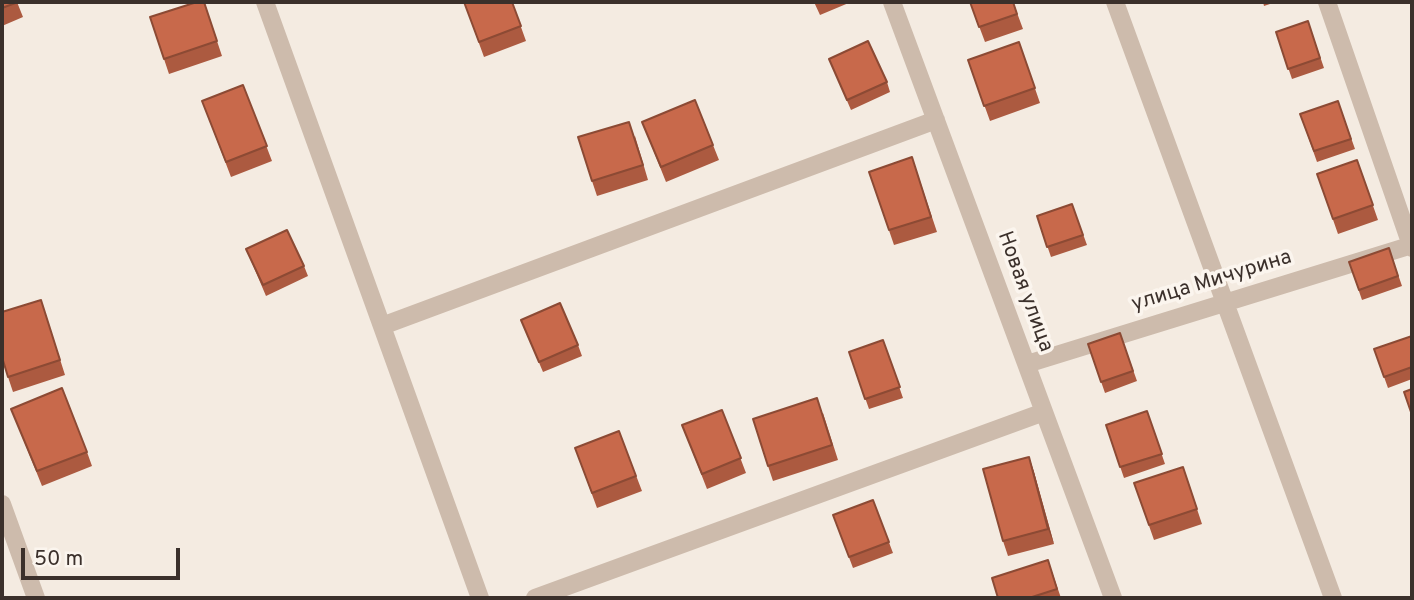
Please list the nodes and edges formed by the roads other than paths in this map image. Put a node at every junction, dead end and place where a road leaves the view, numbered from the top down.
1 (265, 2) edge
2 (892, 2) edge
3 (1115, 2) edge
4 (1327, 2) edge
5 (936, 120) junction
6 (1412, 246) edge
7 (1222, 302) junction
8 (382, 326) junction
9 (1027, 364) junction
10 (1044, 412) junction
11 (2, 504) edge
12 (36, 598) edge
13 (480, 598) edge
14 (535, 598) edge
15 (1113, 598) edge
16 (1333, 598) edge

1 - 8 street
2 - 5 street, Новая улица
3 - 7 street
4 - 6 street
5 - 8 street
5 - 9 street, Новая улица
6 - 7 street, улица Мичурина
7 - 9 street, улица Мичурина
7 - 16 street
8 - 13 street
9 - 10 street, Новая улица
10 - 14 street
10 - 15 street, Новая улица
11 - 12 street

